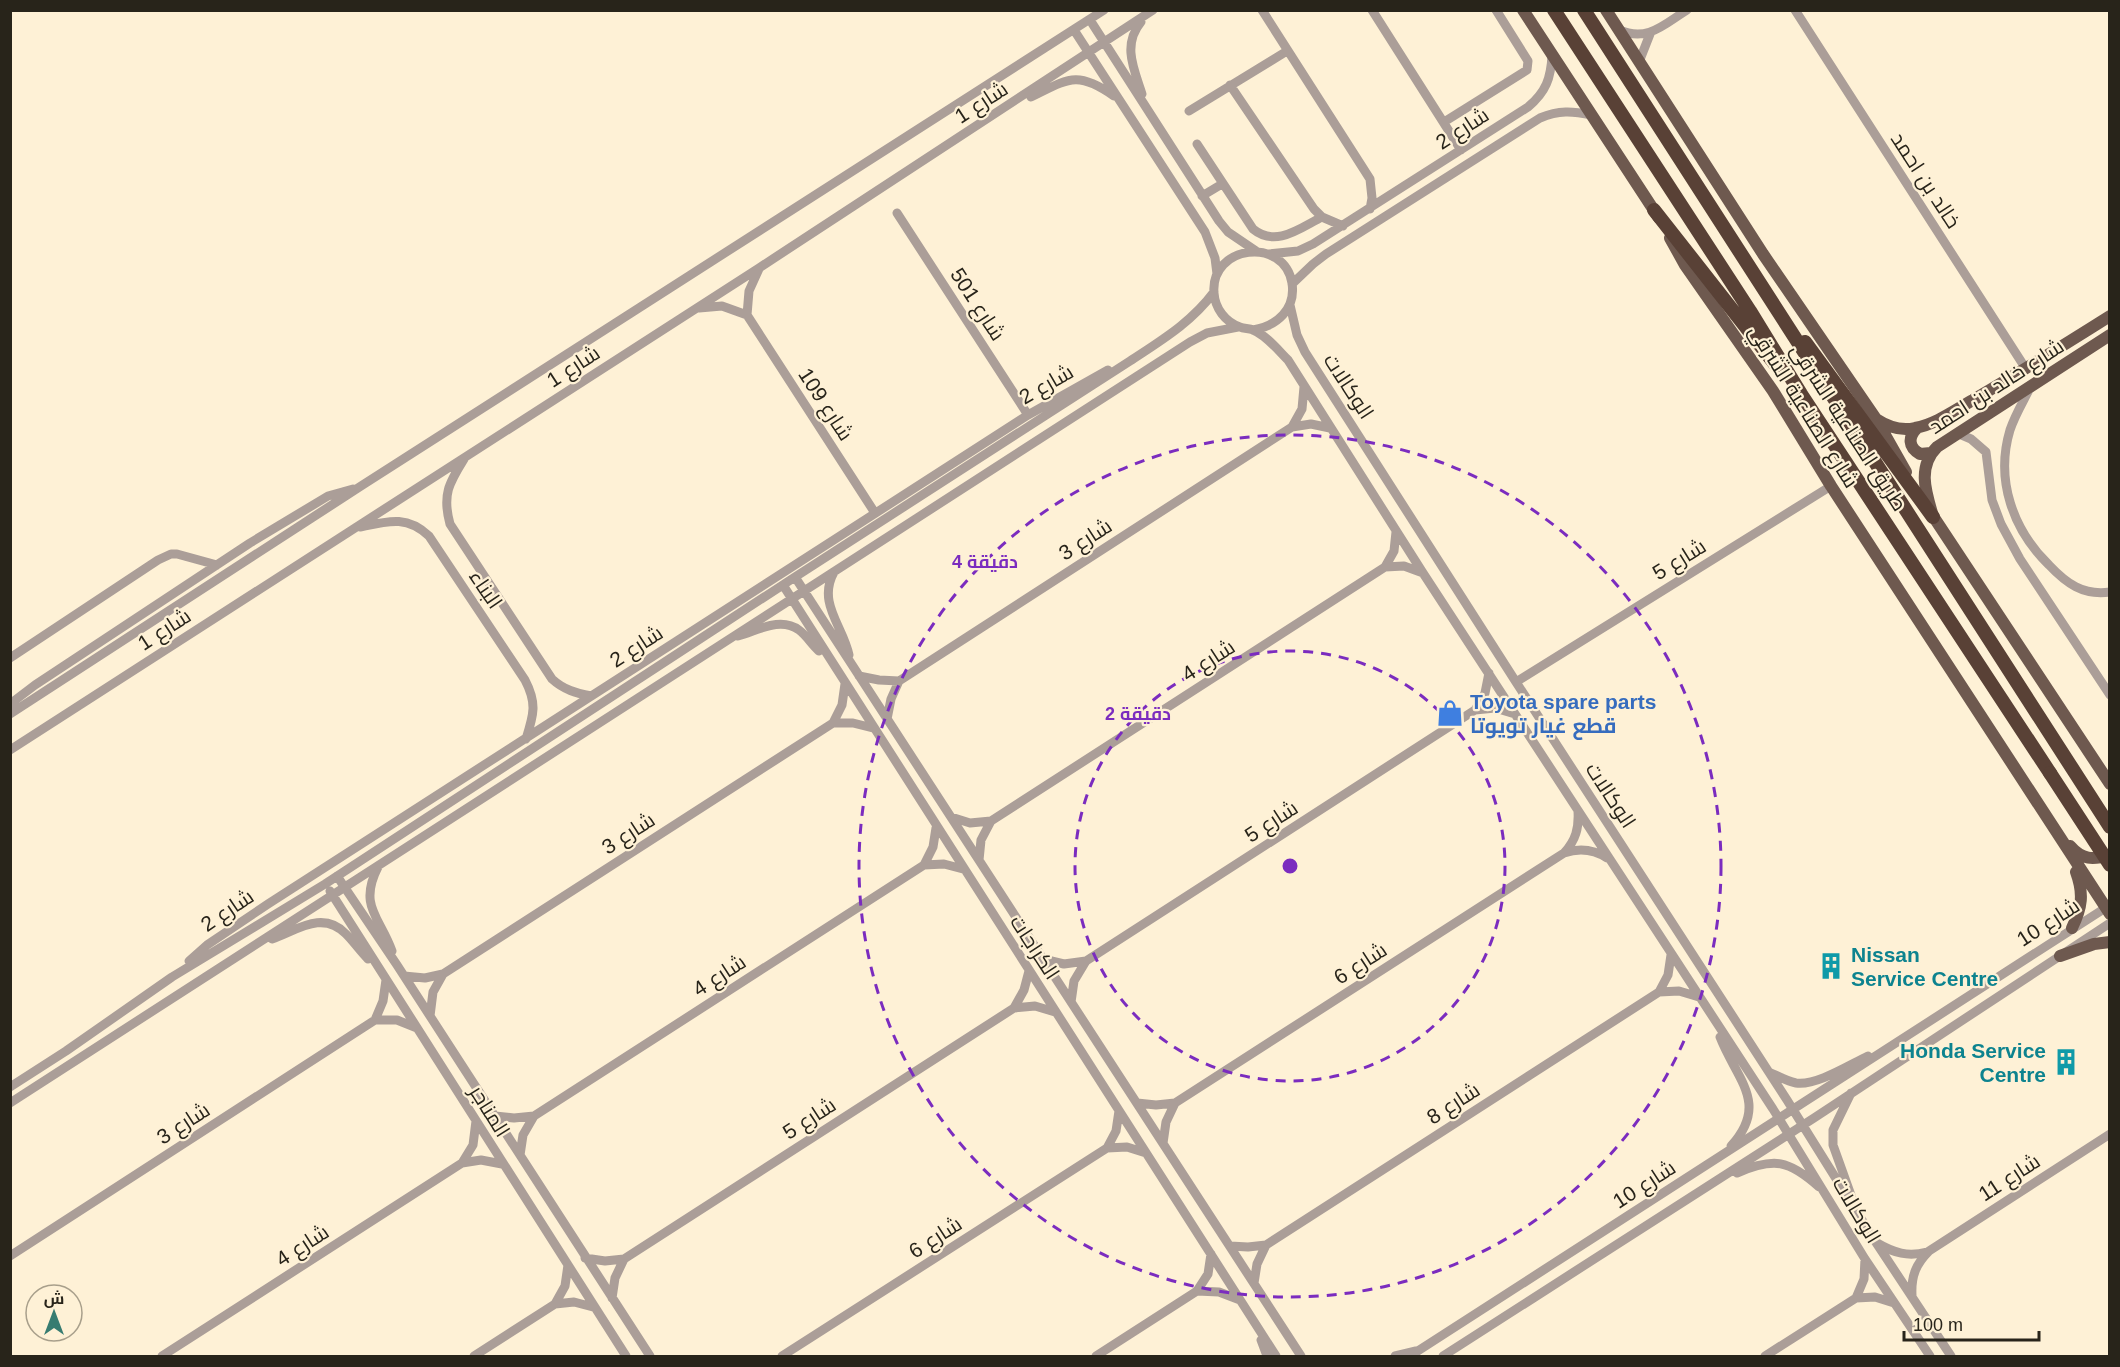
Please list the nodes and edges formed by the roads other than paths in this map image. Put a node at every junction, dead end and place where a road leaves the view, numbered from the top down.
1 (1104, 10) edge
2 (1262, 10) edge
3 (1372, 10) edge
4 (1496, 10) edge
5 (1523, 10) edge
6 (1554, 10) edge
7 (1584, 10) edge
8 (1606, 10) edge
9 (1687, 10) edge
10 (1795, 10) edge
11 (1150, 13) edge
12 (1090, 20) junction
13 (1074, 30) junction
14 (1618, 30) junction
15 (1650, 34) junction
16 (1105, 43) junction
17 (1287, 51) junction
18 (1089, 54) junction
19 (1552, 55) junction
20 (1639, 62) junction
21 (1230, 85) junction
22 (1118, 99) junction
23 (1145, 105) junction
24 (1001, 110) junction
25 (1189, 111) dead end
26 (1592, 115) junction
27 (1444, 122) junction
28 (1197, 144) dead end
29 (1461, 150) junction
30 (1222, 184) junction
31 (1202, 196) junction
32 (1370, 209) junction
33 (1654, 210) junction
34 (897, 213) dead end
35 (1322, 217) junction
36 (1343, 226) junction
37 (1256, 251) junction
38 (1269, 254) junction
39 (759, 268) junction
40 (1217, 274) junction
41 (1292, 284) junction
42 (1214, 292) junction
43 (1767, 296) junction
44 (1290, 305) junction
45 (696, 308) junction
46 (747, 315) junction
47 (2109, 316) edge
48 (1238, 327) junction
49 (1253, 330) junction
50 (2109, 335) edge
51 (1130, 361) junction
52 (2026, 369) junction
53 (2033, 383) junction
54 (1304, 387) junction
55 (1801, 394) junction
56 (1028, 415) junction
57 (1876, 419) junction
58 (1292, 427) junction
59 (1330, 428) junction
60 (1917, 428) junction
61 (1957, 433) junction
62 (1931, 453) junction
63 (465, 457) junction
64 (361, 486) junction
65 (1831, 486) junction
66 (875, 513) junction
67 (1933, 517) junction
68 (352, 529) junction
69 (1396, 532) junction
70 (217, 565) junction
71 (1385, 567) junction
72 (836, 570) junction
73 (1423, 573) junction
74 (795, 577) junction
75 (783, 585) junction
76 (804, 591) junction
77 (2109, 591) edge
78 (792, 598) junction
79 (730, 638) junction
80 (10, 658) edge
81 (830, 661) junction
82 (851, 663) junction
83 (1489, 673) junction
84 (859, 676) junction
85 (899, 681) junction
86 (1516, 682) junction
87 (845, 684) junction
88 (2109, 695) edge
89 (591, 696) junction
90 (10, 704) edge
91 (1475, 710) junction
92 (10, 714) edge
93 (1515, 714) junction
94 (887, 719) junction
95 (833, 723) junction
96 (873, 728) junction
97 (526, 739) junction
98 (10, 750) edge
99 (2109, 784) edge
100 (1578, 809) junction
101 (951, 817) junction
102 (991, 821) junction
103 (936, 826) junction
104 (2051, 826) junction
105 (2109, 827) edge
106 (1564, 853) junction
107 (2109, 855) edge
108 (2073, 859) junction
109 (979, 860) junction
110 (1610, 860) junction
111 (379, 865) junction
112 (924, 865) junction
113 (2109, 865) edge
114 (963, 869) junction
115 (337, 876) junction
116 (325, 884) junction
117 (345, 887) junction
118 (333, 895) junction
119 (2108, 909) edge
120 (2109, 923) edge
121 (2072, 928) junction
122 (261, 941) junction
123 (2109, 942) edge
124 (1671, 954) junction
125 (2060, 956) junction
126 (1043, 959) junction
127 (1086, 962) junction
128 (397, 965) junction
129 (377, 966) junction
130 (1029, 971) junction
131 (442, 974) junction
132 (404, 976) junction
133 (172, 977) junction
134 (386, 980) junction
135 (1659, 992) junction
136 (1699, 997) junction
137 (1071, 1002) junction
138 (1014, 1008) junction
139 (1055, 1012) junction
140 (430, 1016) junction
141 (375, 1020) junction
142 (1714, 1021) junction
143 (417, 1028) junction
144 (1887, 1049) junction
145 (1768, 1071) junction
146 (10, 1087) edge
147 (1853, 1091) junction
148 (10, 1103) edge
149 (1137, 1103) junction
150 (1175, 1103) junction
151 (1119, 1111) junction
152 (1794, 1111) junction
153 (495, 1116) junction
154 (534, 1116) junction
155 (1779, 1119) junction
156 (476, 1120) junction
157 (1802, 1125) junction
158 (1789, 1134) junction
159 (2109, 1134) edge
160 (1163, 1143) junction
161 (1107, 1148) junction
162 (1146, 1153) junction
163 (520, 1155) junction
164 (1721, 1156) junction
165 (462, 1163) junction
166 (502, 1164) junction
167 (1711, 1185) junction
168 (1827, 1195) junction
169 (1855, 1209) junction
170 (1875, 1242) junction
171 (1266, 1245) junction
172 (1230, 1246) junction
173 (1929, 1251) junction
174 (1211, 1254) junction
175 (10, 1256) edge
176 (585, 1258) junction
177 (624, 1259) junction
178 (1865, 1259) junction
179 (568, 1265) junction
180 (1254, 1284) junction
181 (1197, 1292) junction
182 (1913, 1297) junction
183 (612, 1298) junction
184 (1856, 1298) junction
185 (1240, 1300) junction
186 (555, 1304) junction
187 (1896, 1304) junction
188 (593, 1307) junction
189 (1258, 1329) junction
190 (1421, 1350) junction
191 (162, 1356) edge
192 (474, 1356) edge
193 (626, 1356) edge
194 (650, 1356) edge
195 (782, 1356) edge
196 (1096, 1356) edge
197 (1267, 1356) edge
198 (1276, 1356) edge
199 (1302, 1356) edge
200 (1395, 1356) edge
201 (1410, 1356) edge
202 (1443, 1356) edge
203 (1765, 1356) edge
204 (1929, 1356) edge
205 (1951, 1356) edge

1 - 12 street, شارع 1
2 - 17 street
3 - 27 street
4 - 27 street
5 - 19 main road, شارع الصناعية الشرقي
6 - 55 highway, طريق الصناعية الشرقي
7 - 43 highway, طريق الصناعية الشرقي
8 - 14 main road
9 - 15 street
10 - 52 street, خالد بن احمد
11 - 16 street, شارع 1
11 - 23 street
12 - 13 street, شارع 1
12 - 16 street
13 - 18 street
13 - 64 street, شارع 1
14 - 15 street
14 - 20 main road
15 - 20 street
16 - 18 street, شارع 1
16 - 23 street
17 - 21 street
17 - 32 street
18 - 22 street
18 - 24 street, شارع 1
19 - 26 main road, شارع الصناعية الشرقي
19 - 29 street, شارع 2
20 - 57 main road
21 - 25 street
21 - 35 street
22 - 24 street
22 - 40 street
23 - 31 street
24 - 39 street, شارع 1
26 - 33 main road, شارع الصناعية الشرقي
26 - 41 street, شارع 2
27 - 29 street
28 - 30 street
29 - 32 street, شارع 2
30 - 31 street
30 - 35 street
31 - 37 street
32 - 36 street, شارع 2
33 - 55 highway
33 - 65 main road, شارع الصناعية الشرقي
34 - 56 street, شارع 501
35 - 36 street
36 - 38 street, شارع 2
37 - 38 street
37 - 40 street
38 - 41 street
39 - 45 street, شارع 1
39 - 46 street
40 - 42 street
41 - 44 street
42 - 48 street
42 - 51 street, شارع 2
43 - 67 highway
43 - 105 highway, طريق الصناعية الشرقي
44 - 49 street
44 - 86 street, الوكالات
45 - 46 street
45 - 63 street, شارع 1
46 - 66 street, شارع 109
47 - 52 main road, شارع خالد بن احمد
48 - 49 street
48 - 72 street, شارع 2
49 - 54 street, الوكالات
50 - 53 main road, شارع خالد بن احمد
51 - 56 street, شارع 2
51 - 74 street, شارع 2
52 - 60 main road, شارع خالد بن احمد
53 - 61 main road, شارع خالد بن احمد
53 - 77 street
54 - 58 street
54 - 59 street, الوكالات
55 - 113 highway, طريق الصناعية الشرقي, bridge
56 - 66 street, شارع 2
57 - 60 main road, شارع خالد بن احمد
57 - 67 main road
58 - 59 street
58 - 85 street, شارع 3
59 - 69 street, الوكالات
60 - 62 main road
61 - 62 main road, شارع خالد بن احمد
61 - 88 street
62 - 67 main road, شارع خالد بن احمد
63 - 68 street, شارع 1
63 - 89 street, البناء
64 - 70 street
64 - 92 street, شارع 1
65 - 86 street, شارع 5
65 - 104 main road, شارع الصناعية الشرقي
66 - 89 street, شارع 2
67 - 99 main road
68 - 97 street, البناء
68 - 98 street, شارع 1
69 - 71 street
69 - 73 street, الوكالات
70 - 80 street
70 - 90 street
71 - 73 street
71 - 102 street, شارع 4
72 - 76 street, شارع 2
72 - 82 street, الكراجات
73 - 83 street, الوكالات
74 - 75 street, شارع 2
74 - 76 street, الكراجات
75 - 78 street, الكراجات
75 - 115 street, شارع 2
76 - 78 street, شارع 2
76 - 82 street, الكراجات
78 - 79 street, شارع 2
78 - 81 street, الكراجات
79 - 81 street, شارع 2
79 - 111 street, شارع 2
81 - 87 street, الكراجات
82 - 84 street, الكراجات
83 - 91 street
83 - 93 street, الوكالات
84 - 85 street
84 - 94 street, الكراجات
85 - 94 street
86 - 145 street, الوكالات
87 - 95 street
87 - 96 street, الكراجات
89 - 97 street, شارع 2
91 - 93 street
91 - 127 street, شارع 5
93 - 100 street, الوكالات
94 - 101 street, الكراجات
95 - 96 street
95 - 131 street, شارع 3
96 - 103 street, الكراجات
97 - 133 street, شارع 2
100 - 106 street, شارع 6
100 - 110 street, الوكالات
101 - 102 street
101 - 109 street, الكراجات
102 - 109 street
103 - 112 street
103 - 114 street, الكراجات
104 - 107 main road
104 - 108 main road, شارع الصناعية الشرقي
106 - 110 street, شارع 6
106 - 150 street, شارع 6
108 - 119 main road, شارع الصناعية الشرقي
108 - 121 main road
109 - 126 street, الكراجات
110 - 124 street, الوكالات
111 - 117 street, شارع 2
111 - 128 street, المناجر
112 - 114 street
112 - 154 street, شارع 4
114 - 130 street, الكراجات
115 - 116 street, شارع 2
115 - 117 street, المناجر
116 - 118 street, المناجر
116 - 133 street, شارع 2
117 - 118 street, شارع 2
117 - 128 street, المناجر
118 - 122 street, شارع 2
118 - 129 street, المناجر
119 - 121 street, شارع 10
120 - 125 street, شارع 10
121 - 144 street, شارع 10
122 - 129 street, شارع 2
122 - 148 street, شارع 2
123 - 125 main road
124 - 135 street
124 - 136 street, الوكالات
125 - 147 street, شارع 10
126 - 127 street
126 - 137 street, الكراجات
127 - 137 street
128 - 132 street, المناجر
129 - 134 street, المناجر
130 - 138 street
130 - 139 street, الكراجات
131 - 132 street, شارع 3
131 - 140 street
132 - 140 street, المناجر
133 - 146 street, شارع 2
134 - 141 street
134 - 143 street, المناجر
135 - 136 street
135 - 171 street, شارع 8
136 - 142 street, الوكالات
137 - 149 street, الكراجات
138 - 139 street
138 - 177 street, شارع 5
139 - 151 street, الكراجات
140 - 153 street, المناجر
141 - 143 street
141 - 175 street, شارع 3
142 - 155 street, الوكالات
142 - 164 street, الوكالات
143 - 156 street, المناجر
144 - 145 street, شارع 10
144 - 152 street, شارع 10
145 - 152 street, الوكالات
147 - 157 street, شارع 10
147 - 169 street, الوكالات
149 - 150 street
149 - 160 street, الكراجات
150 - 160 street
151 - 161 street
151 - 162 street, الكراجات
152 - 155 street, شارع 10
152 - 157 street, الوكالات
153 - 154 street
153 - 163 street, المناجر
154 - 163 street
155 - 158 street, الوكالات
155 - 164 street, شارع 10
156 - 165 street
156 - 166 street, المناجر
157 - 158 street, شارع 10
157 - 169 street, الوكالات
158 - 167 street, شارع 10
158 - 168 street, الوكالات
159 - 173 street, شارع 11
160 - 172 street, الكراجات
161 - 162 street
161 - 195 street, شارع 6
162 - 174 street, الكراجات
163 - 176 street, المناجر
164 - 190 street, شارع 10
165 - 166 street
165 - 191 street, شارع 4
166 - 179 street, المناجر
167 - 168 street, شارع 10
167 - 202 street, شارع 10
168 - 178 street, الوكالات
169 - 170 street, الوكالات
170 - 173 street, شارع 11
170 - 182 street, الوكالات
171 - 172 street
171 - 180 street
172 - 180 street, الكراجات
173 - 182 street, شارع 11
174 - 181 street
174 - 185 street, الكراجات
176 - 177 street
176 - 183 street, المناجر
177 - 183 street
178 - 184 street
178 - 187 street, الوكالات
179 - 186 street
179 - 188 street, المناجر
180 - 199 street, الكراجات
181 - 185 street
181 - 196 street
182 - 205 street, الوكالات
183 - 194 street, المناجر
184 - 187 street
184 - 203 street
185 - 189 street, الكراجات
186 - 188 street
186 - 192 street
187 - 204 street, الوكالات
188 - 193 street, المناجر
189 - 197 street, الكراجات
189 - 198 street, الكراجات
190 - 200 street, شارع 10
190 - 201 street, شارع 10

